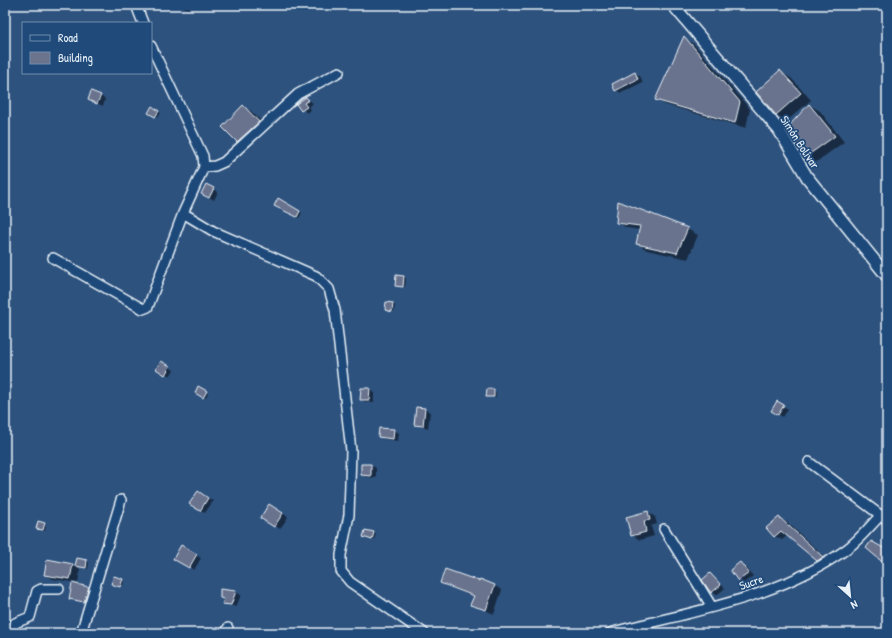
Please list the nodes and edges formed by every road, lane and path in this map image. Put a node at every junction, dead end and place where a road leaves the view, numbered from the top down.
1 (136, 5) edge
2 (673, 5) edge
3 (143, 22) edge
4 (152, 48) edge
5 (339, 72) dead end
6 (204, 167) junction
7 (183, 213) junction
8 (53, 258) dead end
9 (887, 276) edge
10 (809, 462) dead end
11 (121, 500) dead end
12 (884, 518) edge
13 (664, 528) dead end
14 (59, 589) dead end
15 (712, 607) junction
16 (12, 633) edge
17 (82, 633) edge
18 (424, 633) edge
19 (610, 633) edge

1 - 3 street
2 - 9 street, Simón Bolívar
4 - 6 street
5 - 6 street
6 - 7 street
7 - 8 street
7 - 18 street
10 - 12 street, Sucre
11 - 17 street
12 - 15 street, Sucre
13 - 15 street
14 - 16 street
15 - 19 street, Sucre

